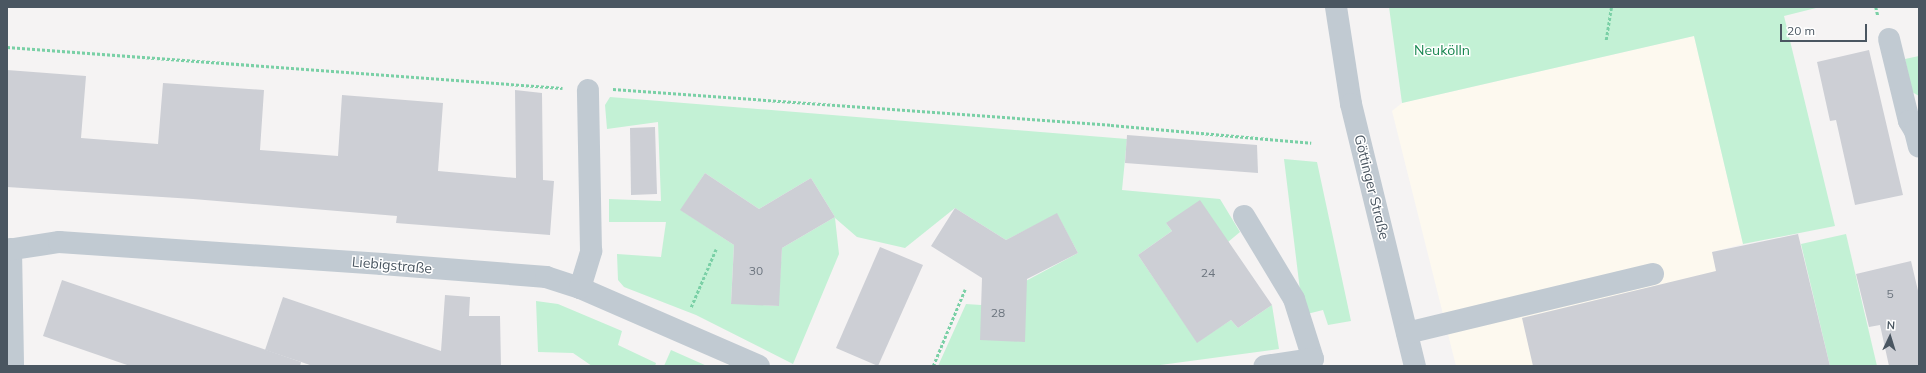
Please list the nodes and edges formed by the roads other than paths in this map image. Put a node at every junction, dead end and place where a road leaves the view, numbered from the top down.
1 (1336, 7) edge
2 (1889, 39) dead end
3 (588, 90) road end
4 (1918, 136) edge
5 (1244, 216) dead end
6 (9, 250) edge
7 (1653, 274) dead end
8 (580, 288) junction
9 (1407, 333) junction
10 (13, 366) edge
11 (759, 366) edge
12 (1265, 366) edge
13 (1415, 366) edge

1 - 9 street, Göttinger Straße
2 - 4 street
3 - 8 street
5 - 12 street
6 - 8 street, Liebigstraße
6 - 10 street
7 - 9 street
8 - 11 street, Liebigstraße
9 - 13 street, Göttinger Straße

